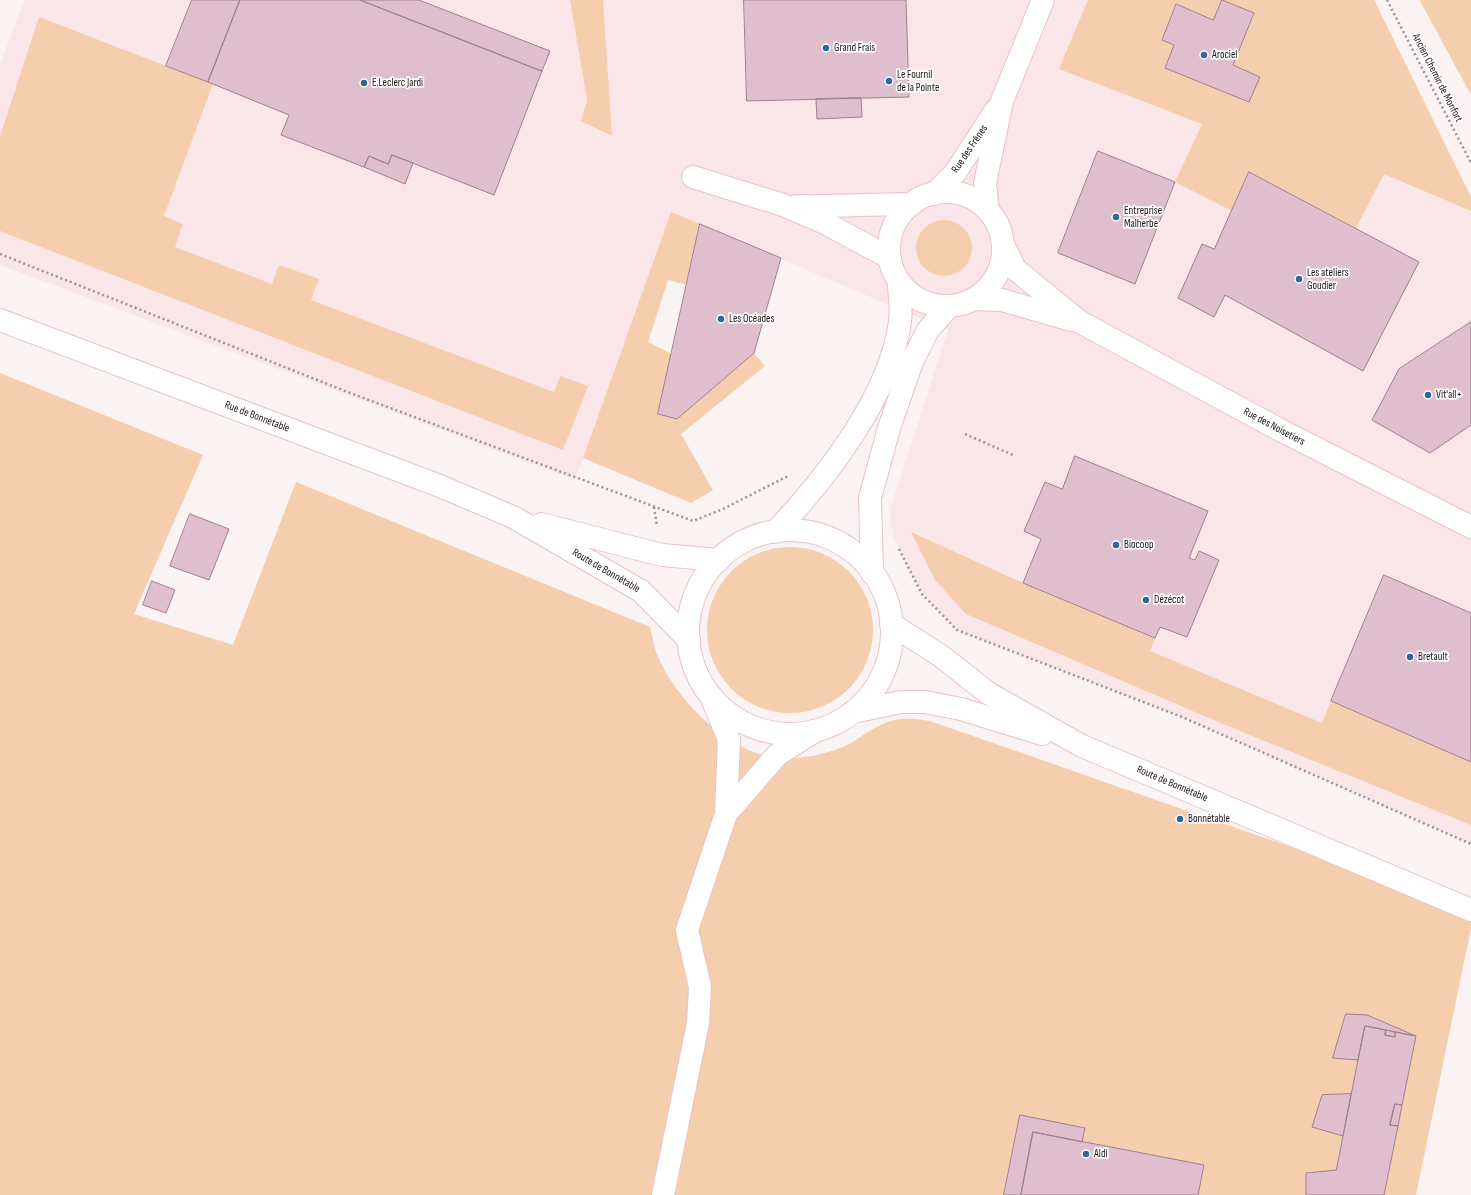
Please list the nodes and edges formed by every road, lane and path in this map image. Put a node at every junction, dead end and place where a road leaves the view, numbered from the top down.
1 (1043, 0) edge
2 (1387, 0) edge
3 (1002, 101) junction
4 (1471, 163) edge
5 (693, 177) dead end
6 (934, 194) junction
7 (912, 204) junction
8 (783, 205) junction
9 (988, 211) junction
10 (1003, 244) junction
11 (0, 254) edge
12 (890, 258) junction
13 (899, 282) junction
14 (973, 299) junction
15 (950, 306) junction
16 (0, 320) edge
17 (1080, 322) junction
18 (965, 434) dead end
19 (1012, 454) dead end
20 (793, 474) dead end
21 (513, 517) junction
22 (1471, 527) edge
23 (775, 532) junction
24 (897, 546) dead end
25 (719, 560) junction
26 (872, 572) junction
27 (891, 624) junction
28 (689, 640) junction
29 (712, 696) junction
30 (853, 712) junction
31 (815, 731) junction
32 (1082, 746) junction
33 (726, 814) junction
34 (1471, 844) edge
35 (1471, 910) edge
36 (662, 1195) edge

1 - 3 street, Rue des Frênes
2 - 4 path, Ancien Chemin de Monfort
3 - 6 street, Rue des Frênes
3 - 9 street, Rue des Frênes
5 - 8 street
6 - 7 street
6 - 9 street
7 - 8 street
7 - 12 street
8 - 12 street
9 - 10 street
10 - 14 street
10 - 17 street, Rue des Noisetiers
11 - 20 path
12 - 13 street
13 - 15 street
13 - 23 street
14 - 15 street
14 - 17 street, Rue des Noisetiers
15 - 26 street
16 - 21 street, Rue de Bonnétable
17 - 22 street, Rue des Noisetiers
18 - 19 path
21 - 25 street
21 - 28 street, Route de Bonnétable
23 - 25 street
23 - 26 street
24 - 34 path
25 - 28 street
26 - 27 street
27 - 30 street
27 - 32 street, Route de Bonnétable
28 - 29 street
29 - 31 street
29 - 33 street
30 - 31 street
30 - 32 street
31 - 33 street
32 - 35 street, Route de Bonnétable
33 - 36 street

